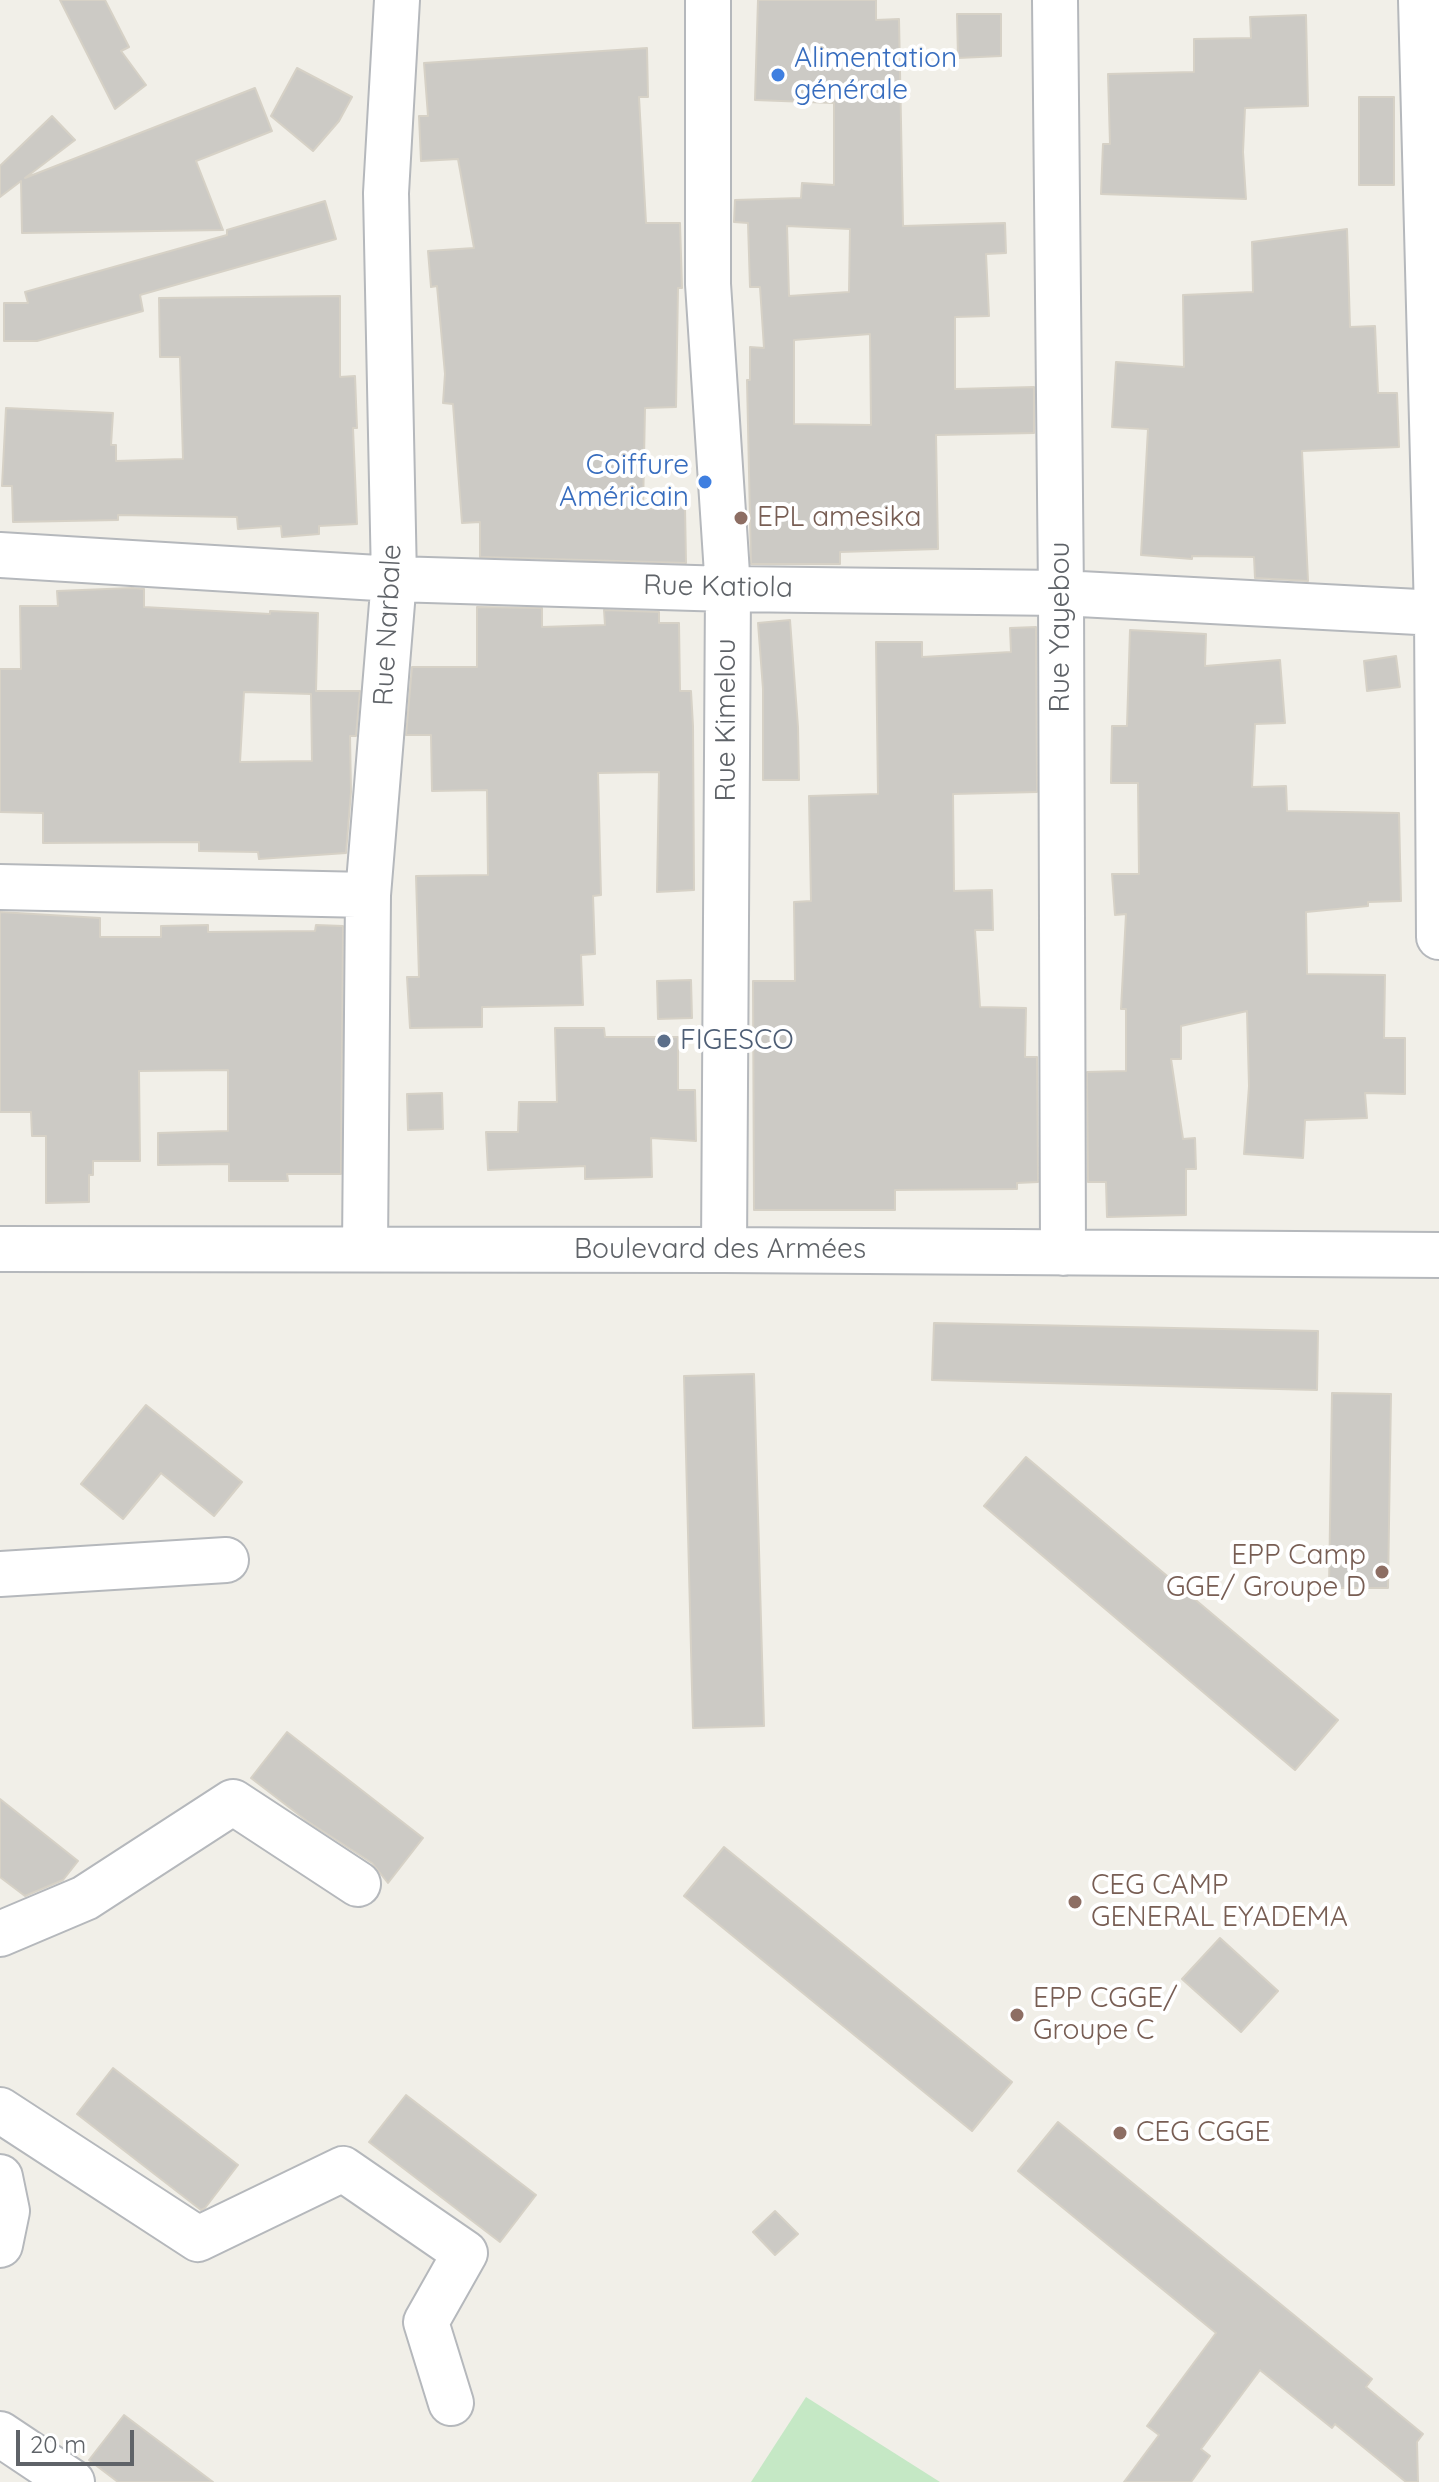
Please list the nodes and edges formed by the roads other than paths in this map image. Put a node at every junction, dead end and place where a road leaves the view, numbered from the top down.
1 (397, 0) edge
2 (708, 0) edge
3 (1055, 0) edge
4 (1421, 0) edge
5 (0, 555) edge
6 (394, 579) junction
7 (728, 589) junction
8 (1061, 593) junction
9 (1437, 613) junction
10 (0, 887) edge
11 (368, 895) junction
12 (1439, 937) edge
13 (0, 1249) edge
14 (365, 1249) junction
15 (724, 1250) junction
16 (1063, 1253) junction
17 (1439, 1255) edge
18 (226, 1560) dead end
19 (0, 1574) edge
20 (358, 1884) dead end
21 (0, 1934) edge
22 (0, 2110) edge
23 (0, 2177) edge
24 (0, 2245) edge
25 (451, 2403) dead end
26 (0, 2434) edge
27 (72, 2482) edge

1 - 6 street, Rue Narbale
2 - 7 street, Rue Kimelou
3 - 8 street, Rue Yayebou
4 - 9 street
5 - 6 street, Rue Katiola
6 - 7 street, Rue Katiola
6 - 11 street, Rue Narbale
7 - 8 street, Rue Katiola
7 - 15 street, Rue Kimelou
8 - 9 street, Rue Katiola
8 - 16 street, Rue Yayebou
9 - 12 street
10 - 11 street
11 - 14 street, Rue Narbale
13 - 14 street, Boulevard des Armées
14 - 15 street, Boulevard des Armées
15 - 16 street, Boulevard des Armées
16 - 17 street, Boulevard des Armées
18 - 19 street
20 - 21 street
22 - 25 street
23 - 24 street
26 - 27 street

